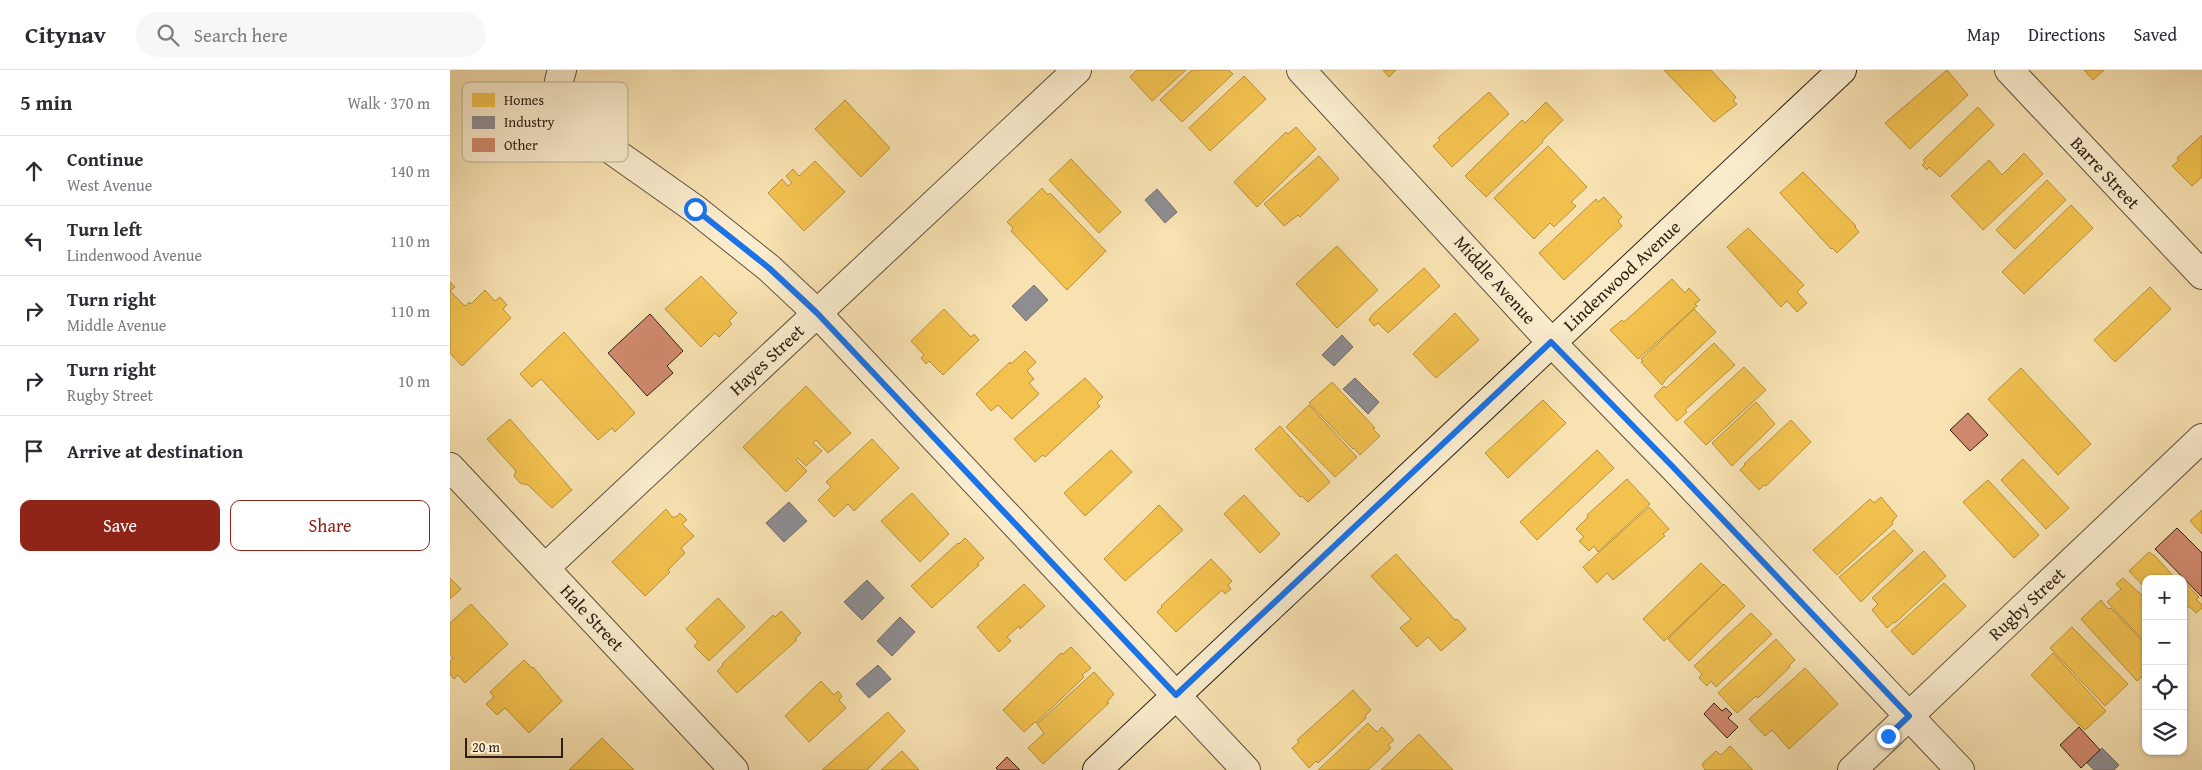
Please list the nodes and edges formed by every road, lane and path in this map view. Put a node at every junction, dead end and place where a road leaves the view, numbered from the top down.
1 (562, 70) edge
2 (1077, 70) edge
3 (1301, 70) edge
4 (1842, 70) edge
5 (2009, 70) edge
6 (558, 82) edge
7 (628, 162) edge
8 (2202, 275) edge
9 (817, 313) junction
10 (1551, 342) junction
11 (2202, 438) edge
12 (450, 467) edge
13 (545, 568) junction
14 (1176, 695) junction
15 (1909, 716) junction
16 (734, 770) edge
17 (1096, 770) edge
18 (1246, 770) edge
19 (1852, 770) edge
20 (1960, 770) edge

1 - 6 street
2 - 9 street, Hayes Street
3 - 10 street, Middle Avenue
4 - 10 street, Lindenwood Avenue
5 - 8 street, Barre Street
7 - 9 street
9 - 13 street, Hayes Street
9 - 14 street
10 - 14 street, Lindenwood Avenue
10 - 15 street, Middle Avenue
11 - 15 street, Rugby Street
12 - 13 street, Hale Street
13 - 16 street, Hale Street
14 - 17 street, Lindenwood Avenue
14 - 18 street
15 - 19 street, Rugby Street
15 - 20 street, Middle Avenue

